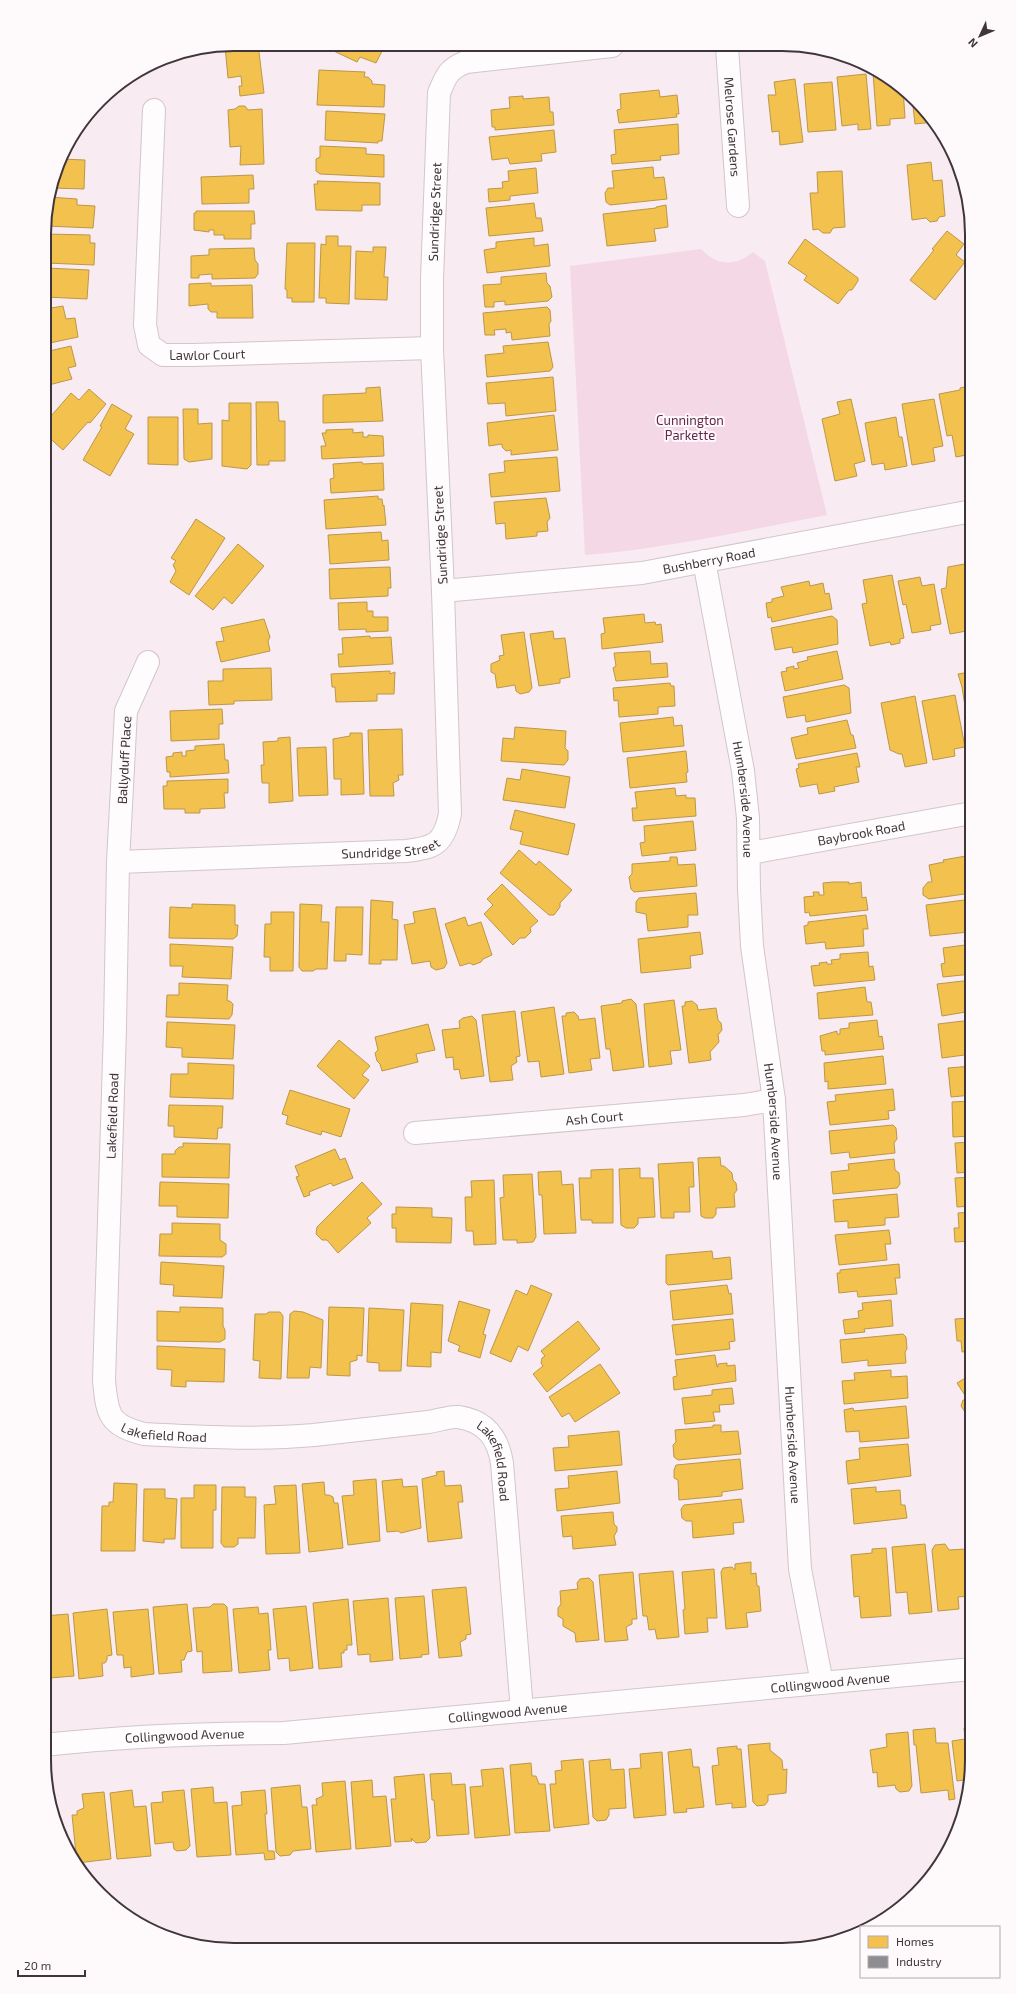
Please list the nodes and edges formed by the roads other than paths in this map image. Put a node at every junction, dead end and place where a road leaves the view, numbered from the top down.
1 (564, 51) edge
2 (727, 51) edge
3 (154, 110) dead end
4 (738, 206) dead end
5 (432, 348) junction
6 (965, 512) edge
7 (704, 561) junction
8 (443, 591) junction
9 (148, 662) dead end
10 (965, 814) edge
11 (750, 853) junction
12 (118, 862) junction
13 (774, 1100) junction
14 (415, 1133) dead end
15 (965, 1670) edge
16 (822, 1683) junction
17 (522, 1711) junction
18 (51, 1744) edge

1 - 5 street, Sundridge Street
2 - 4 street, Melrose Gardens
3 - 5 street, Lawlor Court
5 - 8 street, Sundridge Street
6 - 7 street, Bushberry Road
7 - 8 street, Bushberry Road
7 - 11 street, Humberside Avenue
8 - 12 street, Sundridge Street
9 - 12 street, Ballyduff Place
10 - 11 street, Baybrook Road
11 - 13 street, Humberside Avenue
12 - 17 street, Lakefield Road
13 - 14 street, Ash Court
13 - 16 street, Humberside Avenue
15 - 16 street, Collingwood Avenue
16 - 17 street, Collingwood Avenue
17 - 18 street, Collingwood Avenue

